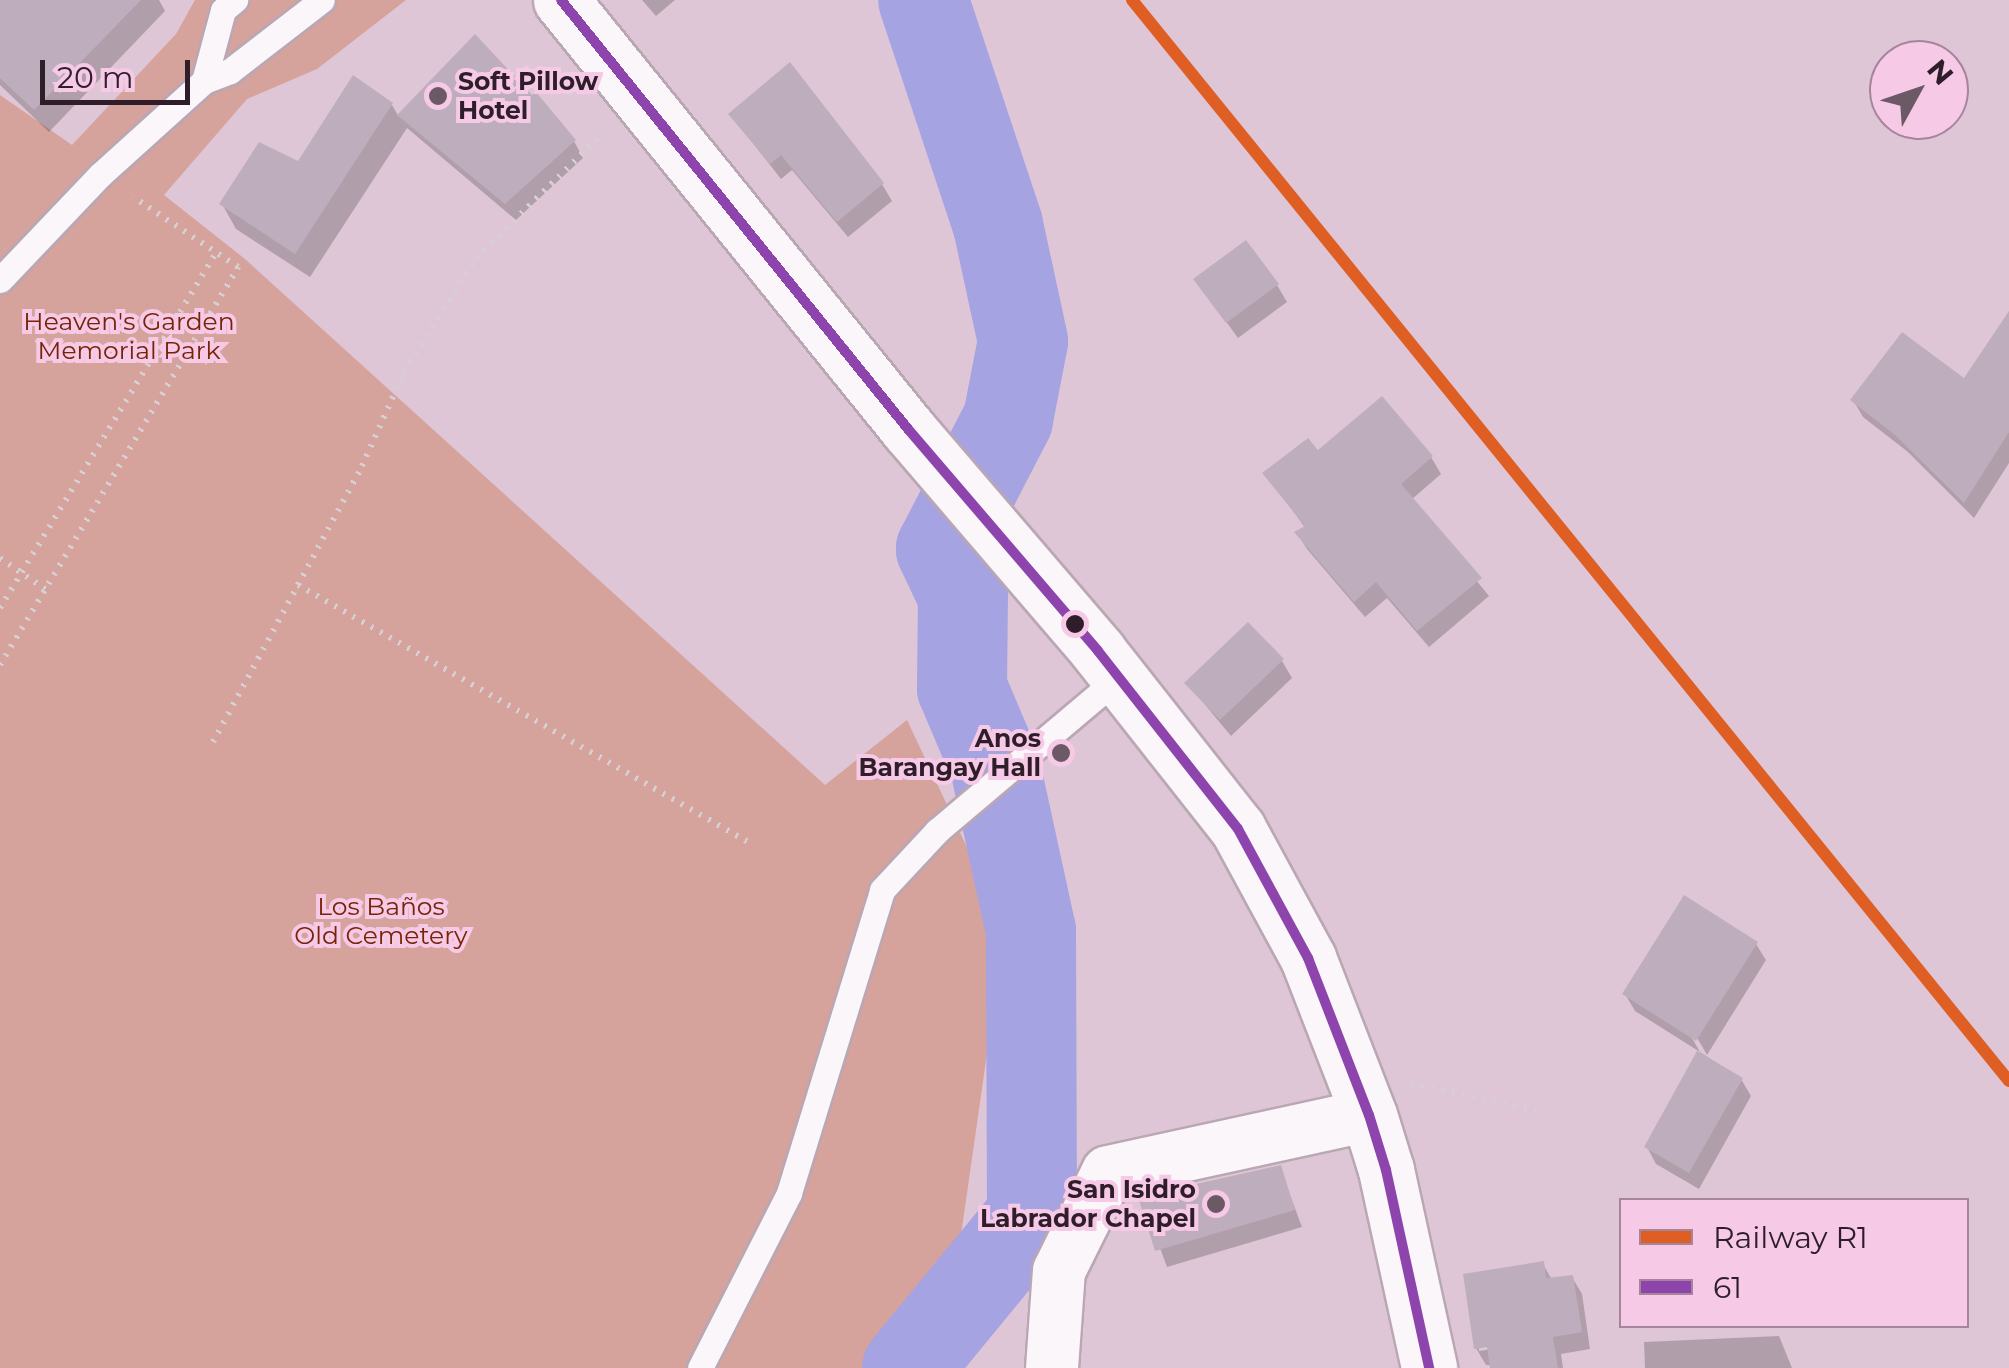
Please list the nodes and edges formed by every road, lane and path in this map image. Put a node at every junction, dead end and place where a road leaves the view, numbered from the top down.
1 (234, 0) edge
2 (322, 0) edge
3 (561, 0) edge
4 (204, 80) junction
5 (599, 137) dead end
6 (100, 175) junction
7 (216, 253) junction
8 (0, 280) edge
9 (0, 558) edge
10 (21, 572) junction
11 (298, 584) junction
12 (45, 589) junction
13 (0, 608) edge
14 (0, 665) edge
15 (1118, 678) junction
16 (213, 742) dead end
17 (750, 844) dead end
18 (1390, 1099) junction
19 (1542, 1112) dead end
20 (700, 1368) edge
21 (1052, 1368) edge
22 (1429, 1368) edge

1 - 4 lane
2 - 4 lane
3 - 15 main road
4 - 6 lane
5 - 11 path
6 - 7 path
6 - 8 lane
7 - 10 path
7 - 12 path
9 - 10 path
10 - 12 path
10 - 13 path
11 - 16 path
11 - 17 path
12 - 14 path
15 - 18 main road
15 - 20 lane
18 - 19 path
18 - 21 street
18 - 22 main road

